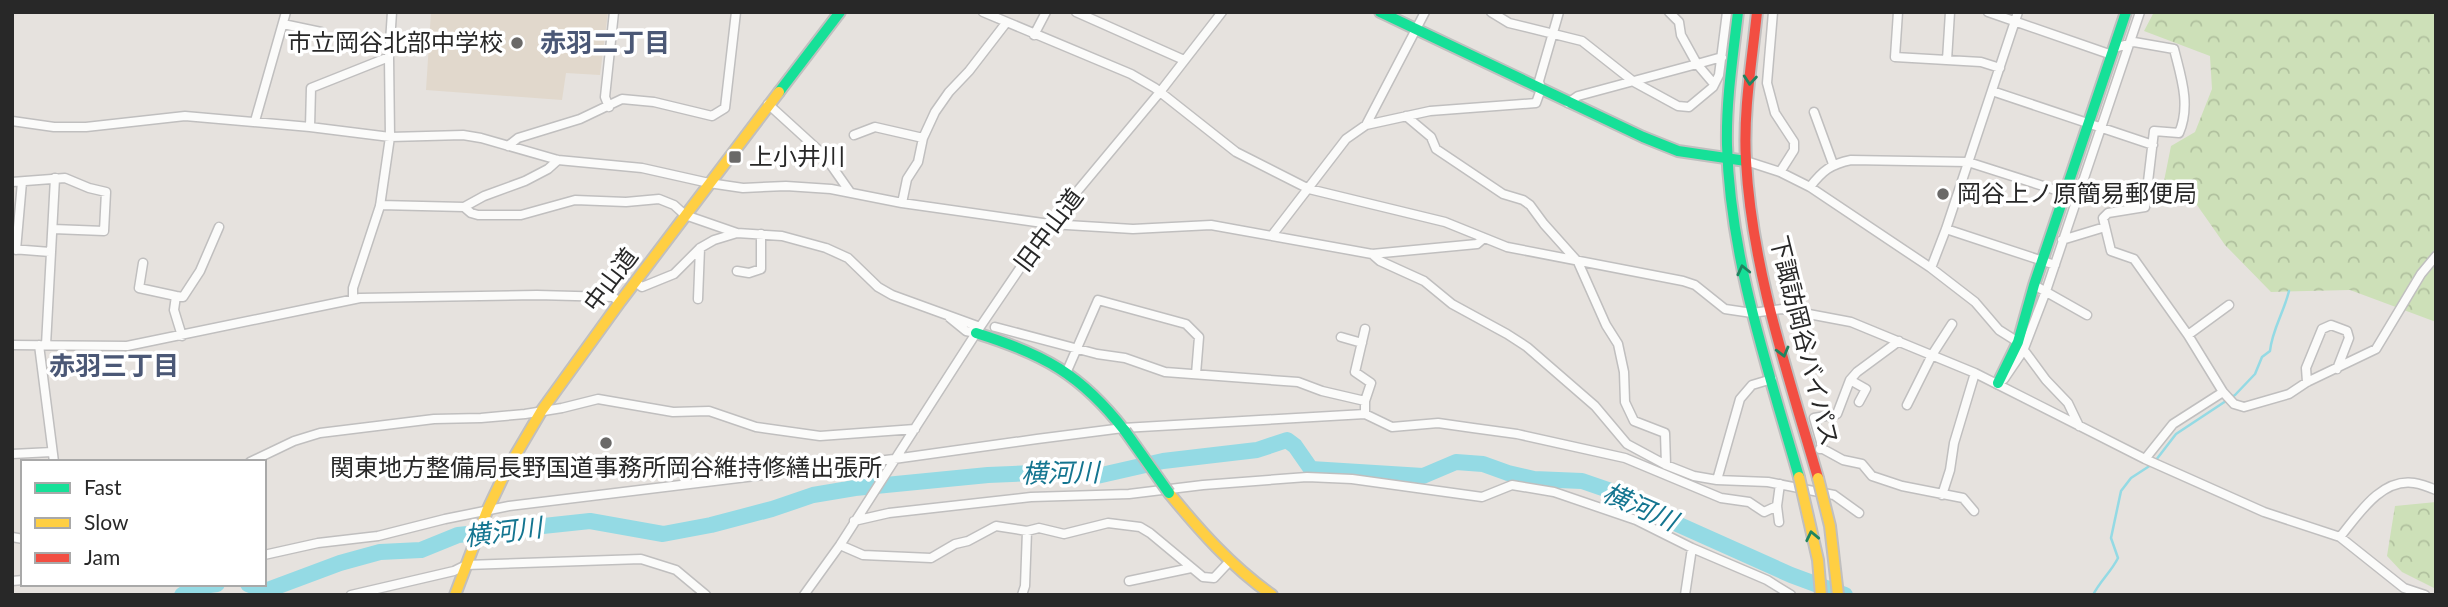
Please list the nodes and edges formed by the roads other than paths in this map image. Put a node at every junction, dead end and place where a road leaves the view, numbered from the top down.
1 (286, 12) edge
2 (392, 12) edge
3 (614, 12) edge
4 (736, 12) edge
5 (839, 12) edge
6 (983, 12) edge
7 (1046, 12) edge
8 (1076, 12) edge
9 (1222, 12) edge
10 (1381, 12) edge
11 (1425, 12) edge
12 (1492, 12) edge
13 (1559, 12) edge
14 (1669, 12) edge
15 (1727, 12) edge
16 (1738, 12) edge
17 (1757, 12) edge
18 (1773, 12) edge
19 (1898, 12) edge
20 (1950, 12) edge
21 (1988, 12) edge
22 (2126, 12) edge
23 (2140, 12) edge
24 (2017, 17) edge
25 (1006, 23) junction
26 (283, 24) junction
27 (1415, 29) junction
28 (321, 32) dead end
29 (1553, 33) junction
30 (1034, 35) junction
31 (2129, 43) junction
32 (2114, 51) junction
33 (389, 57) junction
34 (1722, 57) junction
35 (1184, 60) junction
36 (1947, 60) junction
37 (1697, 64) junction
38 (2000, 68) junction
39 (1634, 82) junction
40 (1714, 84) junction
41 (1541, 89) junction
42 (1992, 91) junction
43 (1160, 92) junction
44 (1568, 103) junction
45 (768, 104) junction
46 (609, 107) junction
47 (1814, 112) dead end
48 (1406, 116) junction
49 (12, 121) edge
50 (255, 121) junction
51 (2088, 124) junction
52 (1366, 125) junction
53 (310, 127) junction
54 (2101, 129) junction
55 (854, 135) dead end
56 (390, 137) junction
57 (923, 138) junction
58 (2153, 145) junction
59 (508, 146) junction
60 (1727, 158) junction
61 (558, 160) junction
62 (1746, 161) junction
63 (1968, 162) junction
64 (1833, 164) junction
65 (1780, 172) junction
66 (55, 178) junction
67 (12, 182) edge
68 (22, 182) junction
69 (709, 183) junction
70 (1810, 187) junction
71 (1309, 189) junction
72 (850, 192) junction
73 (2065, 193) junction
74 (902, 203) junction
75 (380, 205) junction
76 (464, 207) junction
77 (685, 215) junction
78 (1050, 224) junction
79 (219, 227) dead end
80 (2105, 227) junction
81 (52, 229) junction
82 (1946, 229) junction
83 (737, 233) junction
84 (761, 234) junction
85 (1273, 234) junction
86 (2050, 237) junction
87 (1484, 238) junction
88 (2063, 240) junction
89 (700, 248) junction
90 (14, 250) edge
91 (50, 252) junction
92 (1372, 254) junction
93 (2436, 256) edge
94 (2042, 261) junction
95 (1578, 262) junction
96 (143, 263) dead end
97 (2055, 265) junction
98 (1931, 268) junction
99 (737, 271) dead end
100 (635, 282) junction
101 (2034, 285) junction
102 (2046, 291) junction
103 (176, 296) junction
104 (354, 299) junction
105 (698, 299) dead end
106 (620, 302) junction
107 (2229, 305) dead end
108 (1772, 312) junction
109 (1752, 313) junction
110 (2087, 315) dead end
111 (1952, 324) dead end
112 (995, 327) dead end
113 (1365, 329) dead end
114 (978, 330) junction
115 (2189, 335) junction
116 (182, 336) junction
117 (1341, 337) dead end
118 (1899, 341) junction
119 (1362, 343) junction
120 (12, 345) edge
121 (43, 345) junction
122 (2021, 346) junction
123 (1077, 348) junction
124 (1932, 355) junction
125 (2337, 369) junction
126 (1067, 371) junction
127 (1975, 373) junction
128 (1196, 374) junction
129 (1772, 379) junction
130 (1850, 380) junction
131 (2307, 382) junction
132 (2000, 384) junction
133 (2223, 392) junction
134 (1365, 401) junction
135 (1859, 402) dead end
136 (1907, 405) dead end
137 (542, 410) junction
138 (1365, 414) junction
139 (2078, 426) junction
140 (915, 429) junction
141 (1124, 430) junction
142 (1823, 449) junction
143 (1810, 450) junction
144 (52, 452) junction
145 (12, 454) edge
146 (2145, 459) junction
147 (54, 460) edge
148 (254, 460) edge
149 (893, 461) junction
150 (1666, 466) junction
151 (1717, 480) junction
152 (1780, 484) junction
153 (2436, 490) edge
154 (1942, 495) junction
155 (1777, 506) junction
156 (1975, 511) dead end
157 (486, 512) junction
158 (1859, 513) dead end
159 (856, 519) junction
160 (1779, 522) dead end
161 (1027, 531) junction
162 (2340, 537) junction
163 (840, 545) junction
164 (1692, 548) junction
165 (266, 555) edge
166 (468, 560) junction
167 (1229, 562) junction
168 (1191, 568) junction
169 (1129, 581) dead end
170 (1258, 591) edge
171 (351, 595) edge
172 (455, 595) edge
173 (706, 595) edge
174 (804, 595) edge
175 (1022, 595) edge
176 (1272, 595) edge
177 (1685, 595) edge
178 (1791, 595) edge
179 (1821, 595) edge
180 (1838, 595) edge
181 (2425, 595) edge

1 - 26 street
2 - 33 street
3 - 46 street
4 - 46 street
5 - 45 main road, 中山道
6 - 25 street
7 - 30 street
8 - 35 street
9 - 35 street, 旧中山道
10 - 27 main road
11 - 27 street
12 - 29 street
13 - 29 street
14 - 37 street
15 - 34 street
16 - 60 main road, 下諏訪岡谷バイパス
17 -> 62 main road, 下諏訪岡谷バイパス
18 - 65 street
19 - 36 street
20 - 36 street
21 - 24 street
22 - 32 main road
23 - 31 street
24 - 32 street
24 - 38 street
25 - 30 street
25 - 57 street
26 - 28 street
26 - 50 street
27 - 41 main road
27 - 52 street
29 - 39 street
29 - 41 street
30 - 43 street
31 - 32 street
31 - 54 street
31 - 58 street
32 - 51 main road
33 - 53 street
33 - 56 street
34 - 37 street
34 - 40 street
35 - 43 street, 旧中山道
36 - 38 street
37 - 39 street
37 - 40 street
38 - 42 street
39 - 40 street
39 - 44 street
41 - 44 main road
41 - 48 street
42 - 51 street
42 - 63 street
43 - 71 street
43 - 78 street, 旧中山道
44 - 60 main road
45 - 69 main road, 中山道
45 - 72 street
46 - 59 street
47 - 64 street
48 - 52 street
48 - 95 street
49 - 50 street
50 - 53 street
51 - 54 street
51 - 73 main road
52 - 71 street
53 - 56 street
54 - 58 street
54 - 88 street
55 - 57 street
56 - 59 street
56 - 75 street
57 - 74 street
58 - 80 street
59 - 61 street
60 - 62 main road
109 -> 60 main road, 下諏訪岡谷バイパス
61 - 69 street
61 - 76 street
62 - 65 street
62 - 108 main road, 下諏訪岡谷バイパス
63 - 64 street
63 - 73 street
63 - 82 street
64 - 70 street
65 - 70 street
66 - 68 street
66 - 81 street
66 - 81 street
67 - 68 street
68 - 90 street
69 - 72 street
69 - 77 main road, 中山道
70 - 98 street
71 - 85 street
71 - 87 street
72 - 74 street
73 - 86 main road
74 - 78 street
75 - 76 street
75 - 104 street
76 - 77 street
77 - 83 street
77 - 100 main road, 中山道
78 - 85 street
78 - 114 street, 旧中山道
79 - 103 street
80 - 88 street
80 - 115 street
81 - 91 street
82 - 94 street
82 - 98 street
83 - 84 street
83 - 89 street
84 - 99 street
84 - 114 street
85 - 92 street
86 - 88 street
86 - 94 main road
87 - 92 street
87 - 95 street
88 - 97 street
89 - 100 street
89 - 105 street
90 - 91 street
91 - 121 street
92 - 150 street
93 - 125 street
94 - 97 street
94 - 101 main road
95 - 109 street
95 - 150 street
96 - 103 street
97 - 102 street
98 - 122 street
100 - 106 main road, 中山道
101 - 102 street
101 - 122 main road
102 - 110 street
102 - 122 street
103 - 116 street
104 - 106 street
104 - 116 street
106 - 137 main road, 中山道
107 - 115 street
108 - 109 street
108 - 118 street
108 -> 143 main road, 下諏訪岡谷バイパス
109 - 129 main road, 下諏訪岡谷バイパス
111 - 124 street
112 - 123 street
113 - 119 street
114 - 126 main road
114 - 140 street, 旧中山道
115 - 133 street
116 - 121 street
117 - 119 street
118 - 124 street
118 - 130 street
119 - 134 street
120 - 121 street
121 - 144 street
122 - 132 main road
122 - 139 street
123 - 126 street
123 - 128 street
123 - 128 street
124 - 127 street
124 - 136 street
125 - 131 street
125 - 131 street
126 - 141 main road
127 - 132 street
127 - 154 street
128 - 134 street
129 - 151 street
179 -> 129 main road, 下諏訪岡谷バイパス, bridge
130 - 135 street
130 - 142 street
131 - 133 street
132 - 139 street
133 - 146 street
134 - 138 street
137 - 140 street
137 - 148 street
137 - 157 main road, 中山道
138 - 141 street
138 - 155 street
139 - 146 street
140 - 149 street, 旧中山道
141 - 149 street
141 - 167 main road, bridge
142 - 143 street
142 - 154 street
143 - 180 main road, 下諏訪岡谷バイパス, bridge
144 - 145 street
144 - 147 street
146 - 162 street
149 - 157 street
149 - 159 street, 旧中山道
150 - 151 street
151 - 152 street
152 - 155 street
152 - 158 street
153 - 162 street
154 - 156 street
155 - 160 street
157 - 165 street
157 - 166 main road, 中山道
159 - 163 street, 旧中山道
159 - 164 street
161 - 163 street
161 - 168 street
161 - 175 street
162 - 181 street
163 - 174 street
164 - 177 street
164 - 178 street
166 - 171 street
166 - 172 main road, 中山道
166 - 173 street
167 - 168 street
167 - 170 main road
168 - 169 street
170 - 176 main road

